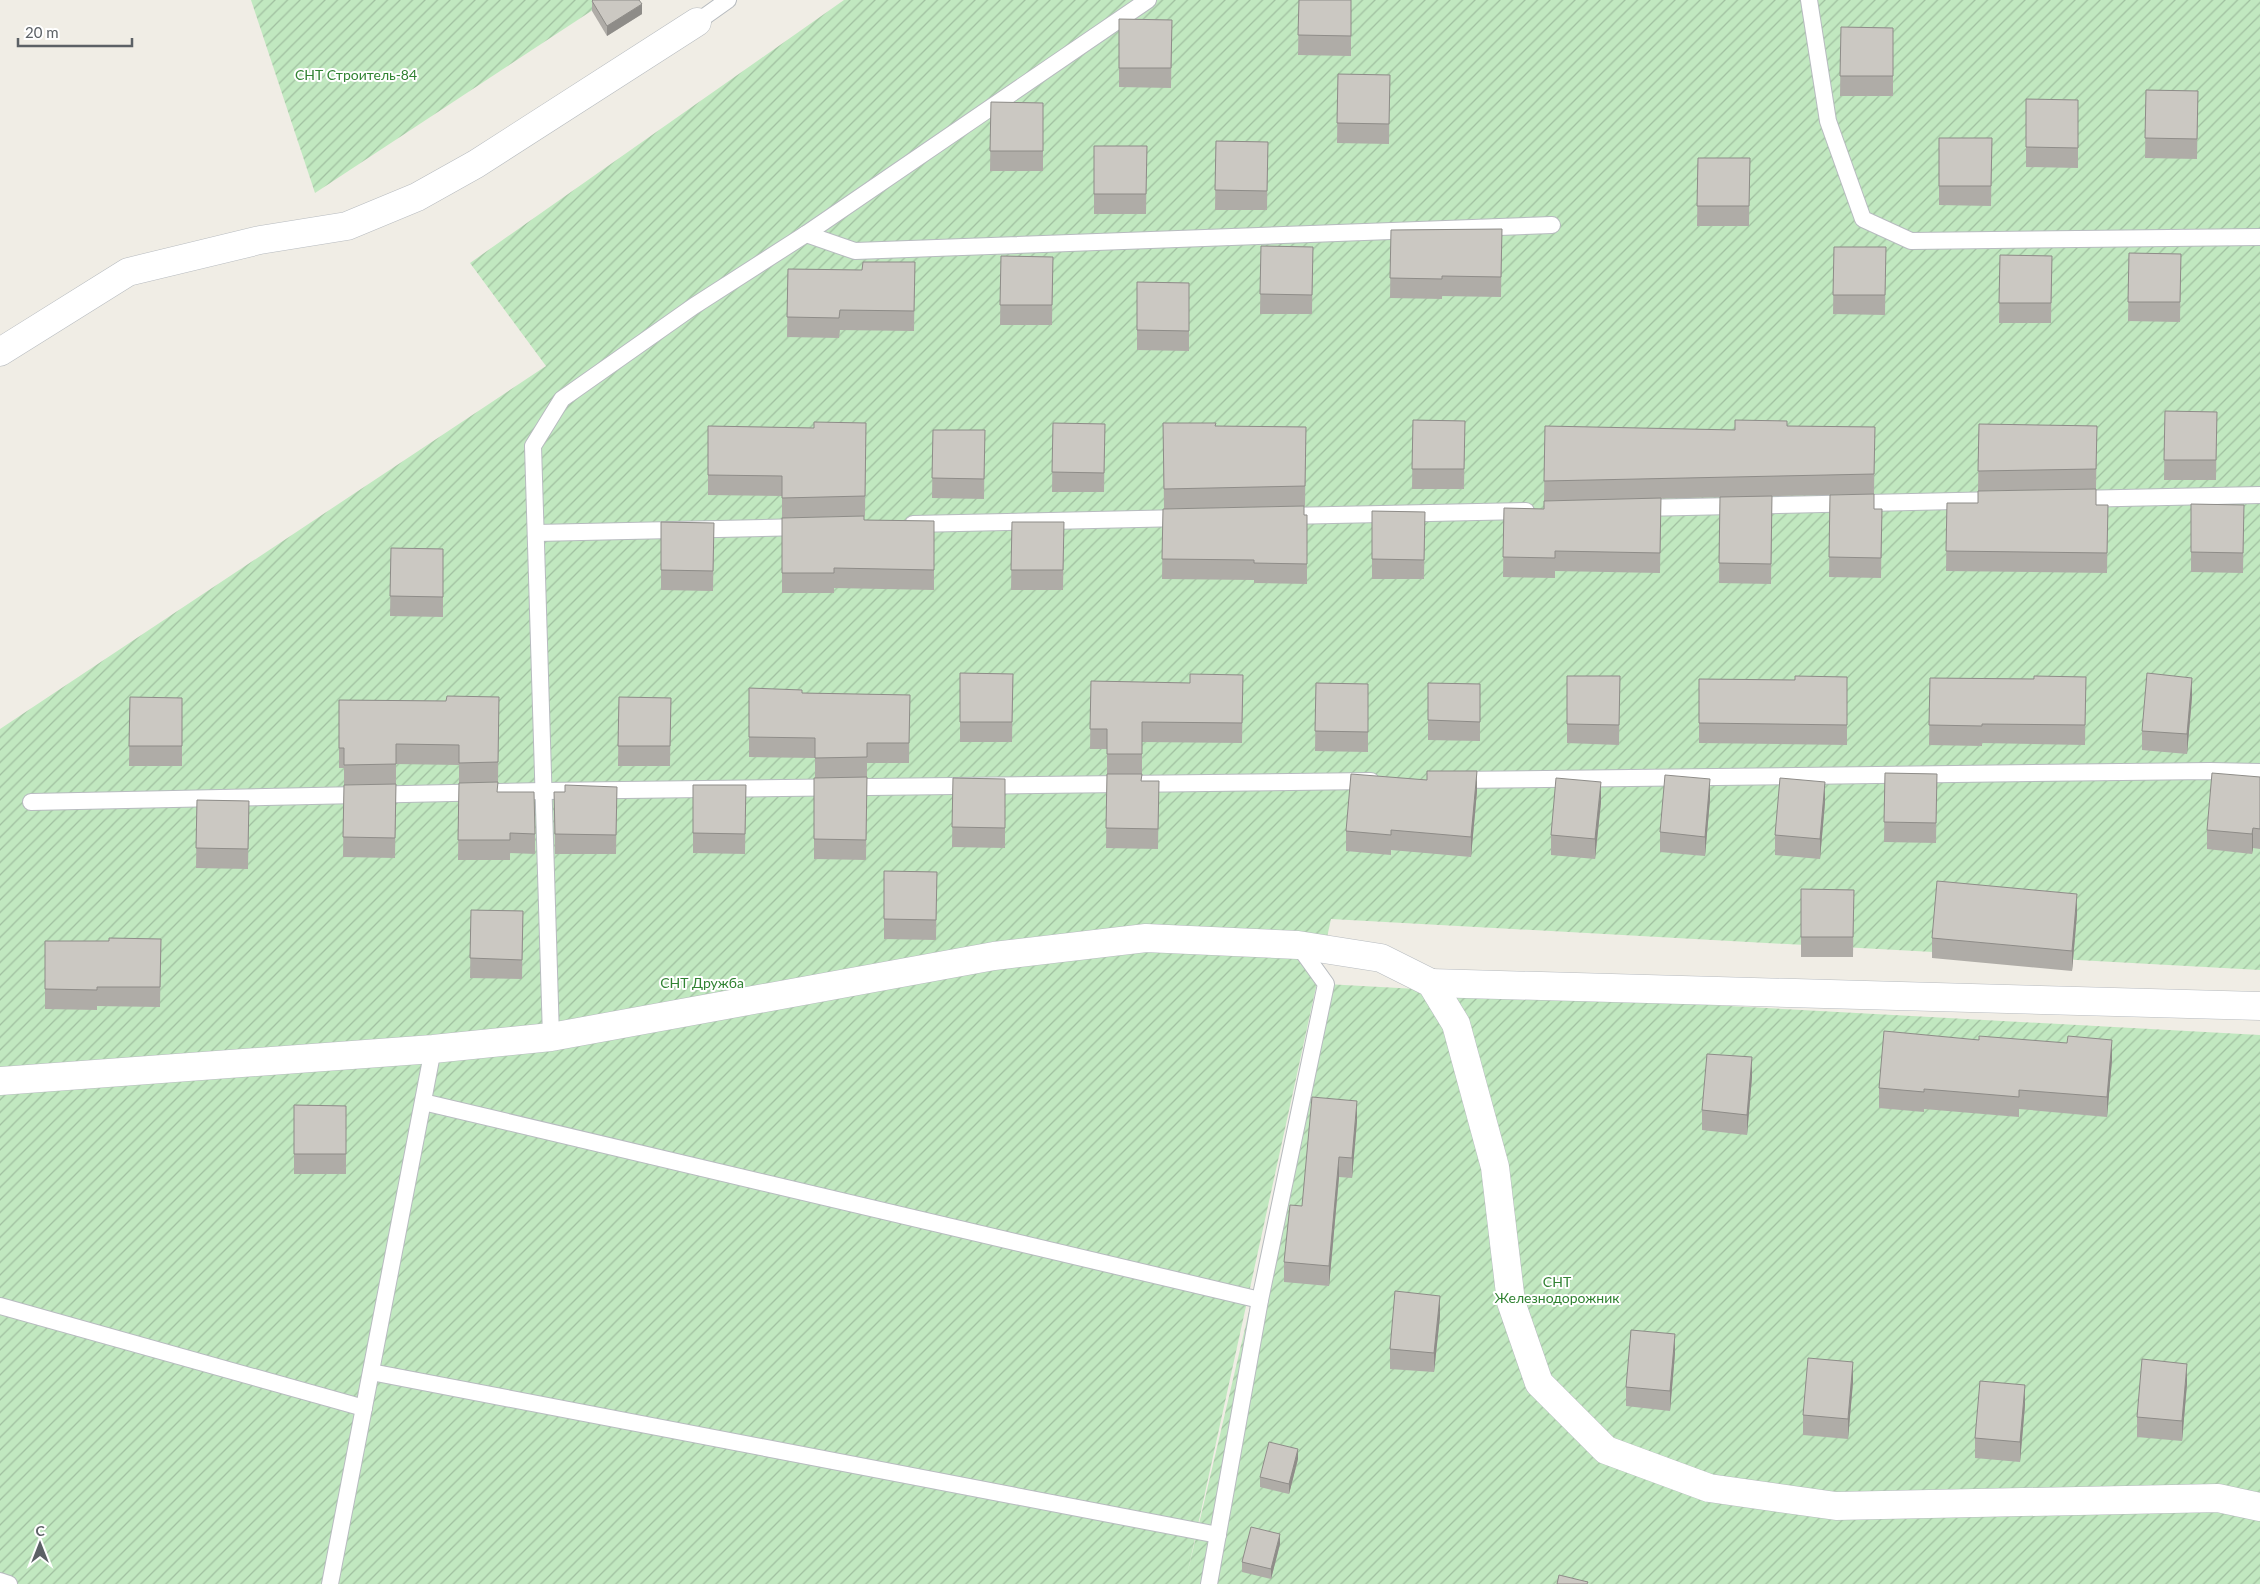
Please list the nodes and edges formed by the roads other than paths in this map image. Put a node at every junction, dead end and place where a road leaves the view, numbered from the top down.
1 (728, 0) edge
2 (1148, 0) edge
3 (1809, 0) edge
4 (697, 22) joint
5 (1552, 225) dead end
6 (806, 234) junction
7 (2260, 237) edge
8 (0, 352) edge
9 (2260, 495) edge
10 (2061, 499) edge
11 (2021, 500) edge
12 (1622, 509) edge
13 (1542, 510) edge
14 (1273, 516) edge
15 (1204, 518) edge
16 (895, 525) edge
17 (815, 527) edge
18 (536, 533) junction
19 (2260, 772) edge
20 (1442, 780) edge
21 (1382, 781) edge
22 (544, 791) junction
23 (30, 802) dead end
24 (1298, 945) junction
25 (1431, 983) junction
26 (2260, 1006) edge
27 (552, 1037) junction
28 (434, 1049) junction
29 (0, 1081) edge
30 (423, 1102) junction
31 (1260, 1300) junction
32 (0, 1306) edge
33 (371, 1372) junction
34 (364, 1408) junction
35 (2260, 1507) edge
36 (1218, 1535) junction
37 (0, 1581) edge
38 (9, 1584) edge
39 (330, 1584) edge
40 (1209, 1584) edge

1 - 4 lane
2 - 6 lane
3 - 7 lane
4 - 8 street
5 - 6 lane
6 - 18 lane
9 - 10 lane
11 - 12 lane
13 - 14 lane
15 - 16 lane
17 - 18 lane
18 - 22 lane
19 - 20 lane
21 - 22 lane
22 - 23 lane
22 - 27 lane
24 - 25 street
24 - 27 street
24 - 31 lane
25 - 26 street
25 - 35 street
27 - 28 street
28 - 29 street
28 - 30 lane
30 - 31 lane
30 - 33 lane
31 - 36 lane
32 - 34 lane
33 - 34 lane
33 - 36 lane
34 - 39 lane
36 - 40 lane
37 - 38 lane

